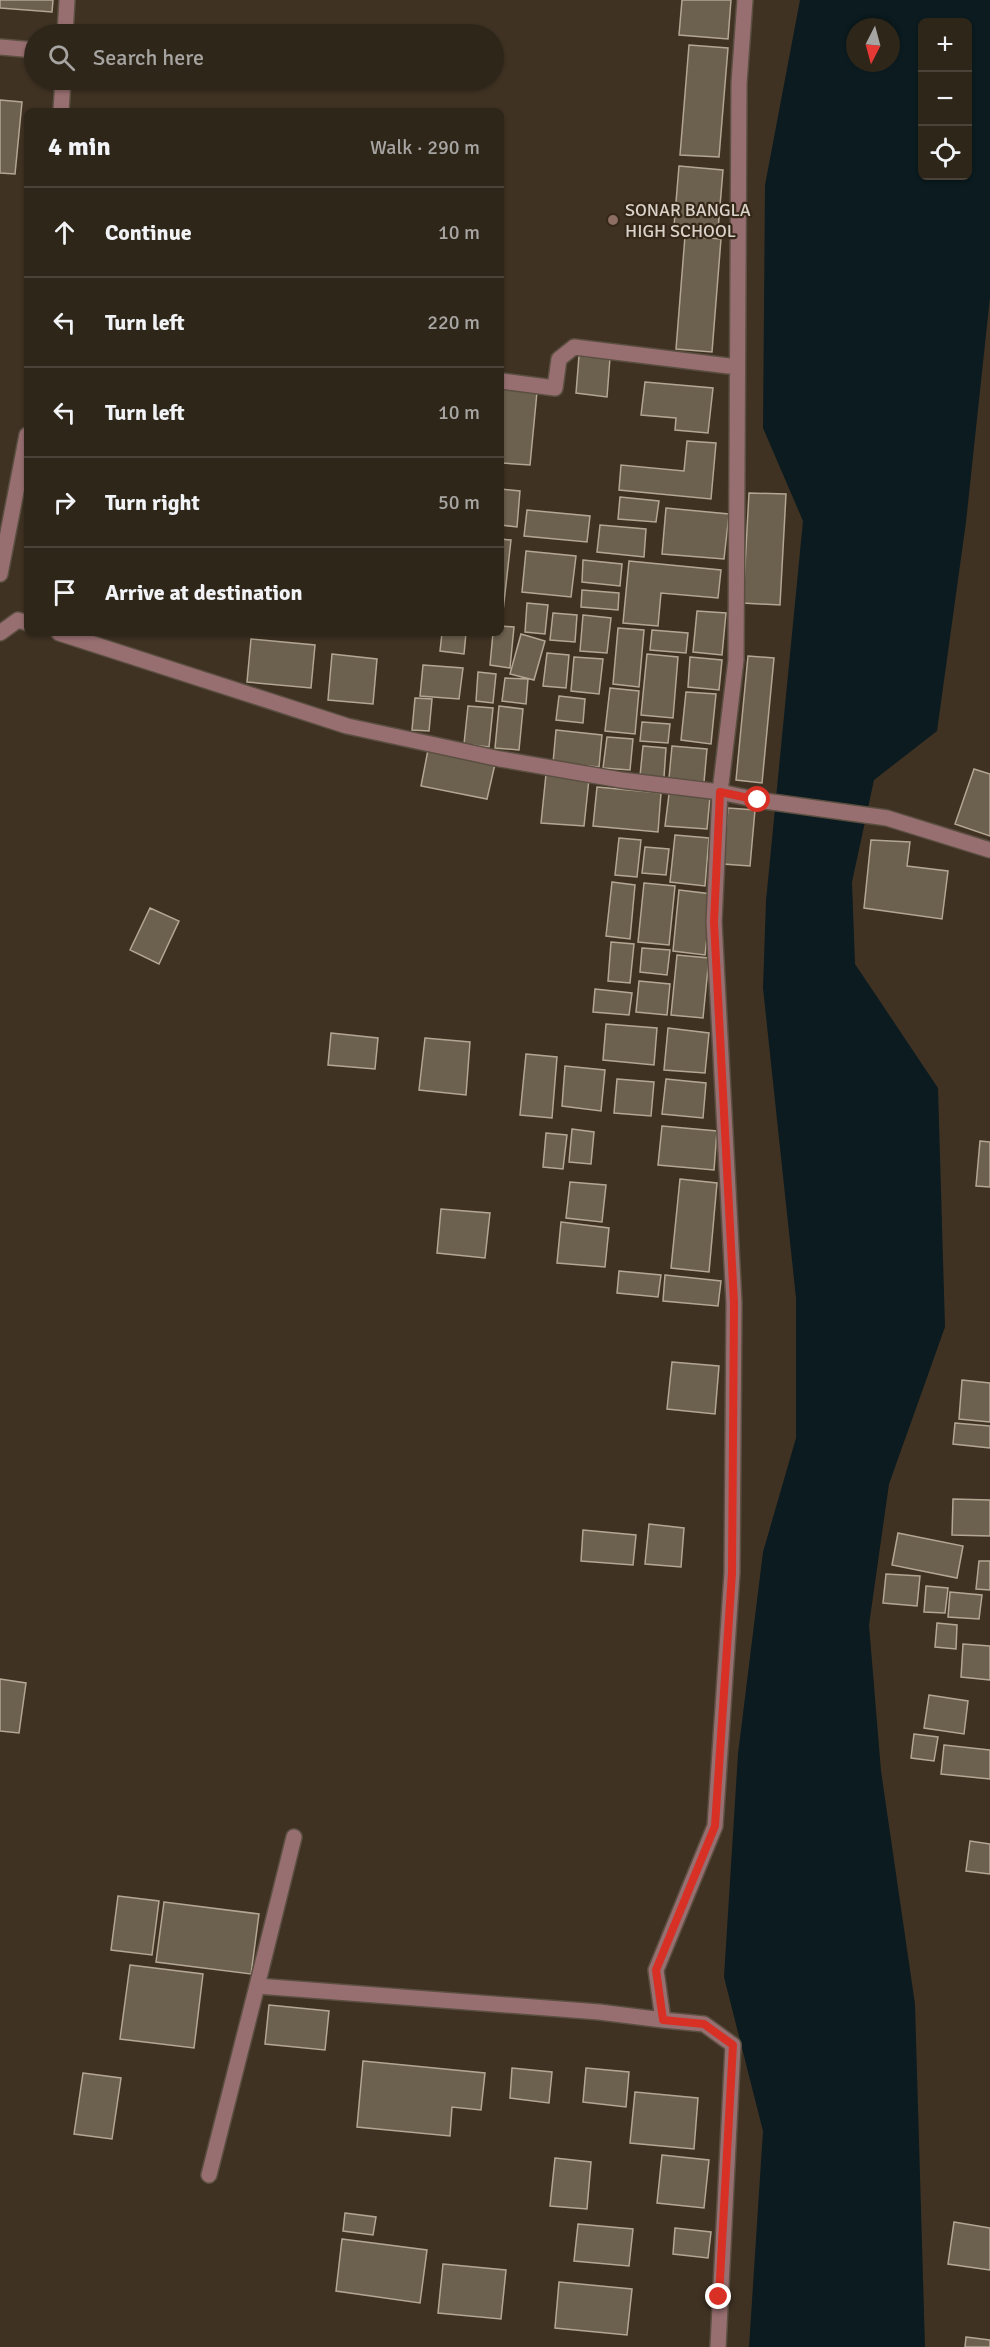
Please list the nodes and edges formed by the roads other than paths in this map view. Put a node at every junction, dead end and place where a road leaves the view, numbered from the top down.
1 (67, 0) edge
2 (745, 0) edge
3 (66, 24) edge
4 (0, 47) edge
5 (24, 49) edge
6 (62, 90) edge
7 (61, 108) edge
8 (737, 367) junction
9 (504, 381) edge
10 (24, 450) edge
11 (0, 574) edge
12 (24, 622) edge
13 (0, 633) edge
14 (68, 636) edge
15 (720, 792) junction
16 (990, 850) edge
17 (294, 1837) dead end
18 (257, 1986) junction
19 (663, 2020) junction
20 (209, 2175) dead end
21 (718, 2347) edge

1 - 3 street
2 - 8 street
4 - 5 street
6 - 7 street
8 - 9 street
8 - 15 street
10 - 11 street
12 - 13 street
14 - 15 street
15 - 16 street
15 - 19 street
17 - 18 street
18 - 19 street
18 - 20 street
19 - 21 street

